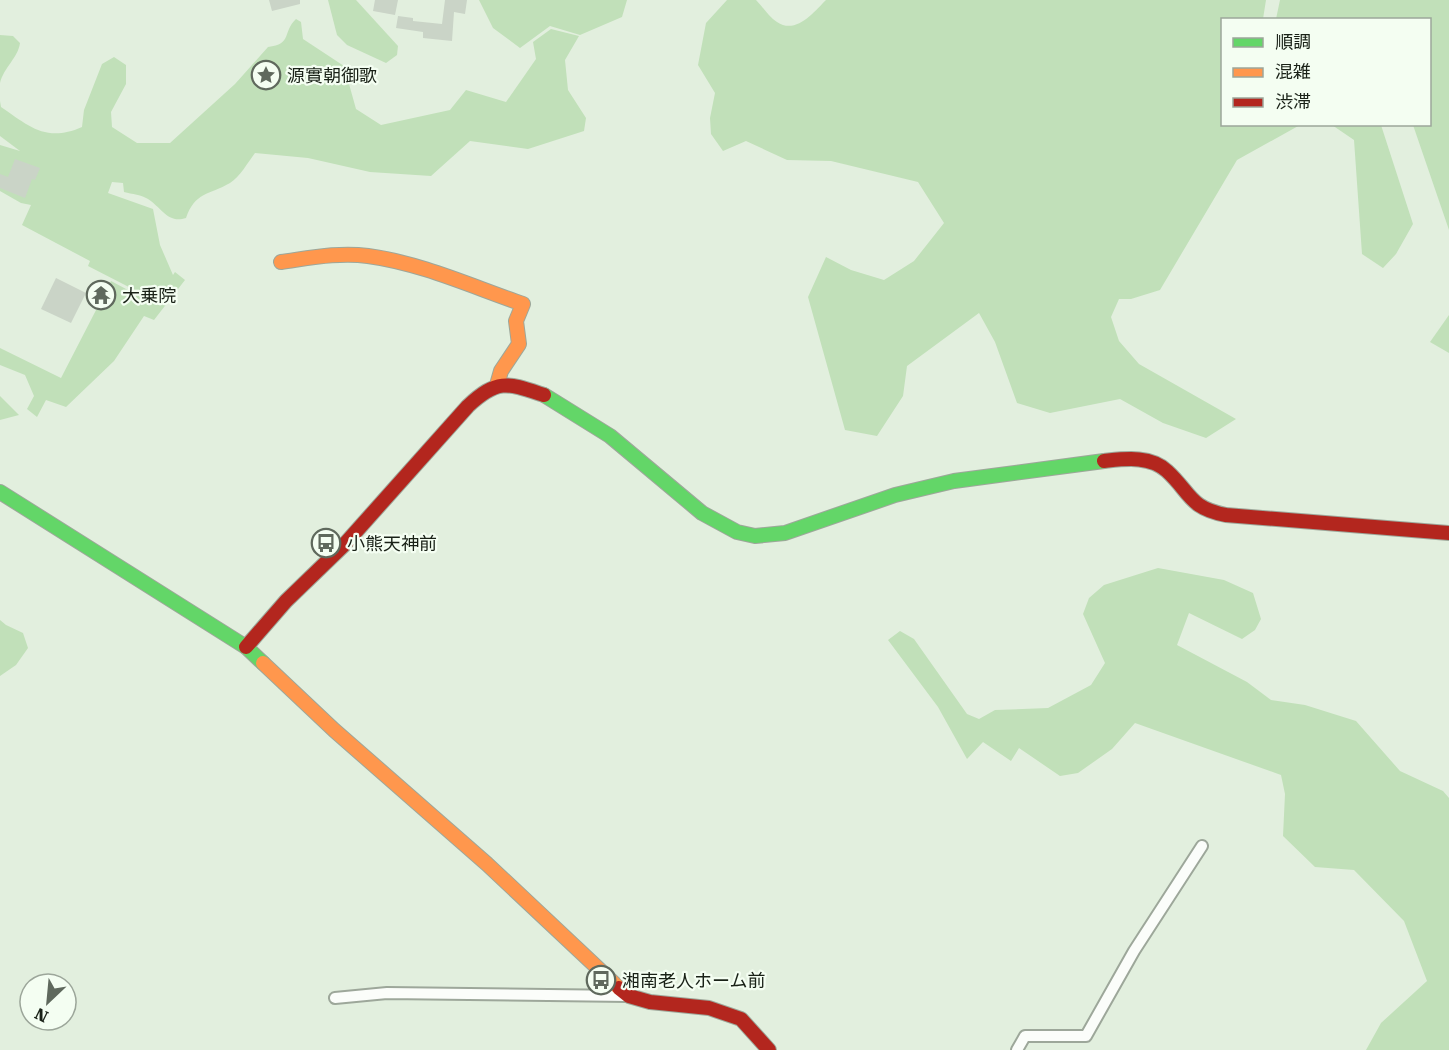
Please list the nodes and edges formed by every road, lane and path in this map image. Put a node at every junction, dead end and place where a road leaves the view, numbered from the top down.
1 (281, 262) dead end
2 (497, 385) junction
3 (0, 492) edge
4 (1449, 533) edge
5 (246, 647) junction
6 (1202, 846) dead end
7 (630, 996) junction
8 (335, 998) dead end
9 (769, 1050) edge
10 (1017, 1050) edge

1 - 2 street
2 - 4 street
2 - 5 street
3 - 5 street
5 - 7 street
6 - 10 street
7 - 8 street
7 - 9 street

